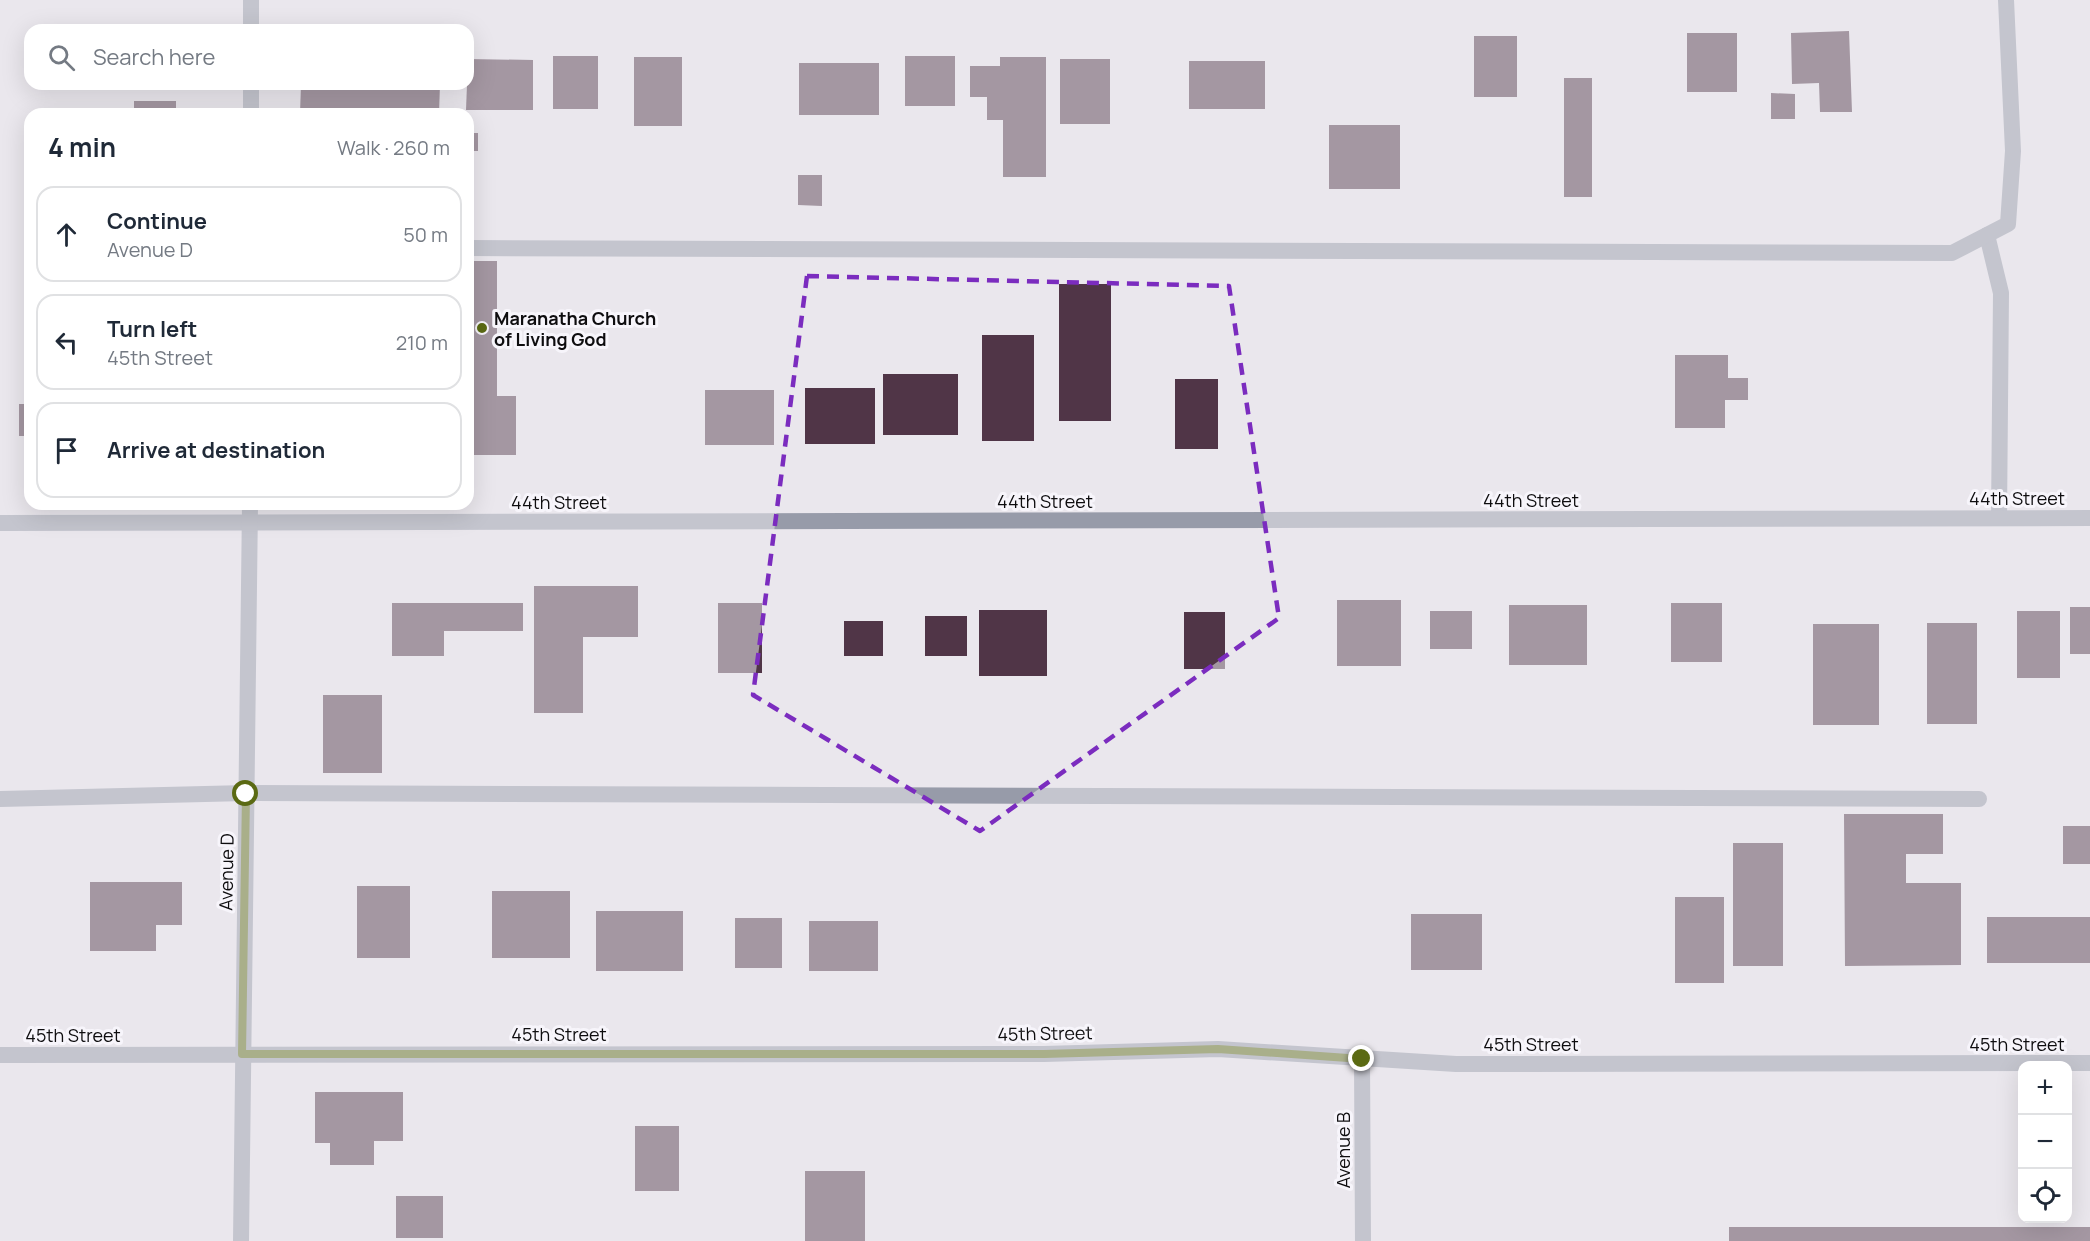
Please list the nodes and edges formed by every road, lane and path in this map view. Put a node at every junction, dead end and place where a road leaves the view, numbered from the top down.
1 (251, 0) edge
2 (2006, 0) edge
3 (251, 24) edge
4 (251, 90) edge
5 (251, 108) edge
6 (1988, 234) junction
7 (474, 248) edge
8 (250, 510) edge
9 (1999, 518) junction
10 (2090, 518) edge
11 (250, 522) junction
12 (0, 523) edge
13 (246, 794) junction
14 (0, 799) edge
15 (1978, 799) dead end
16 (242, 1054) junction
17 (0, 1055) edge
18 (1362, 1059) junction
19 (2090, 1063) edge
20 (241, 1241) edge
21 (1363, 1241) edge

1 - 3 street
2 - 6 street
4 - 5 street
6 - 7 street
6 - 9 street
8 - 11 street, Avenue D
9 - 10 street, 44th Street
9 - 11 street, 44th Street
11 - 12 street, 44th Street
11 - 13 street, Avenue D
13 - 14 street
13 - 15 street
13 - 16 street, Avenue D
16 - 17 street, 45th Street
16 - 18 street, 45th Street
16 - 20 street, Avenue D
18 - 19 street, 45th Street
18 - 21 street, Avenue B

